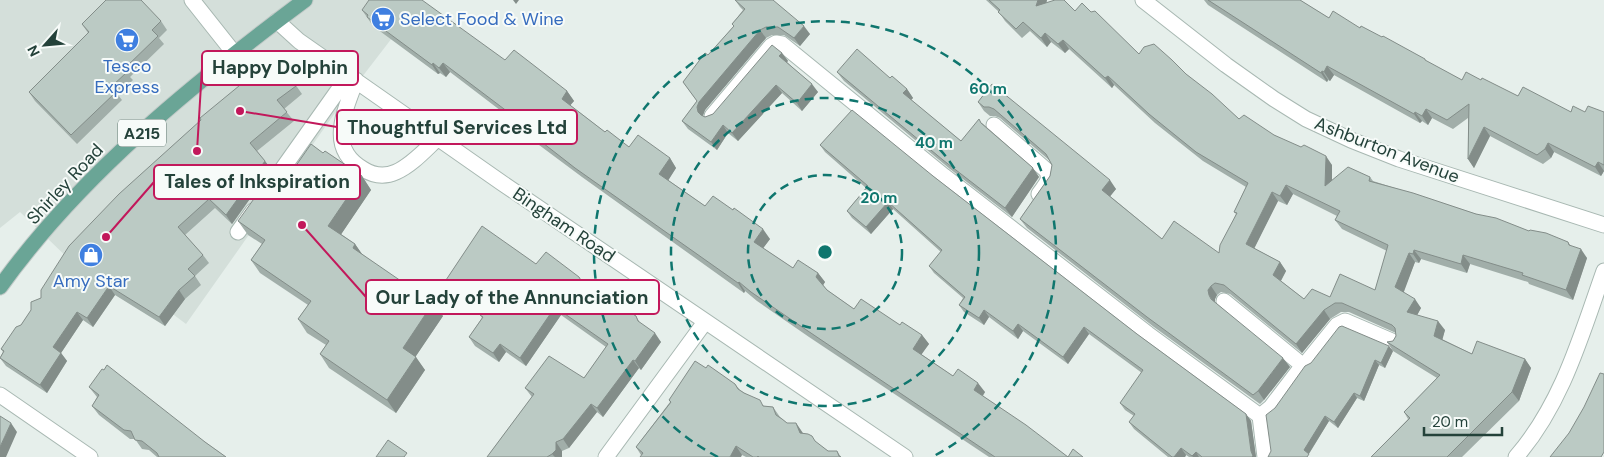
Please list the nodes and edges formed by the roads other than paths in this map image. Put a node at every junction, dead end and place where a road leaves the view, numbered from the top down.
1 (192, 0) edge
2 (305, 0) edge
3 (1143, 0) edge
4 (277, 21) junction
5 (234, 54) junction
6 (352, 78) junction
7 (712, 116) edge
8 (994, 125) dead end
9 (438, 138) junction
10 (1604, 225) edge
11 (1014, 230) junction
12 (238, 232) dead end
13 (1604, 271) edge
14 (0, 287) edge
15 (1224, 301) dead end
16 (706, 322) junction
17 (1394, 342) edge
18 (1301, 364) junction
19 (0, 395) edge
20 (1260, 416) junction
21 (90, 457) edge
22 (606, 457) edge
23 (905, 457) edge
24 (1265, 457) edge
25 (1516, 457) edge

1 - 5 street
2 - 4 main road, Shirley Road / A215
3 - 10 street, Ashburton Avenue
4 - 5 main road, Shirley Road / A215
4 - 6 street, Bingham Road
5 - 14 main road, Shirley Road / A215
6 - 9 street, Bingham Road
6 - 9 street
6 - 12 street
7 - 11 street
8 - 11 street
9 - 16 street, Bingham Road
11 - 20 street
13 - 25 street
15 - 18 street
16 - 22 street
16 - 23 street, Bingham Road
17 - 18 street
18 - 20 street
19 - 21 street
20 - 24 street

